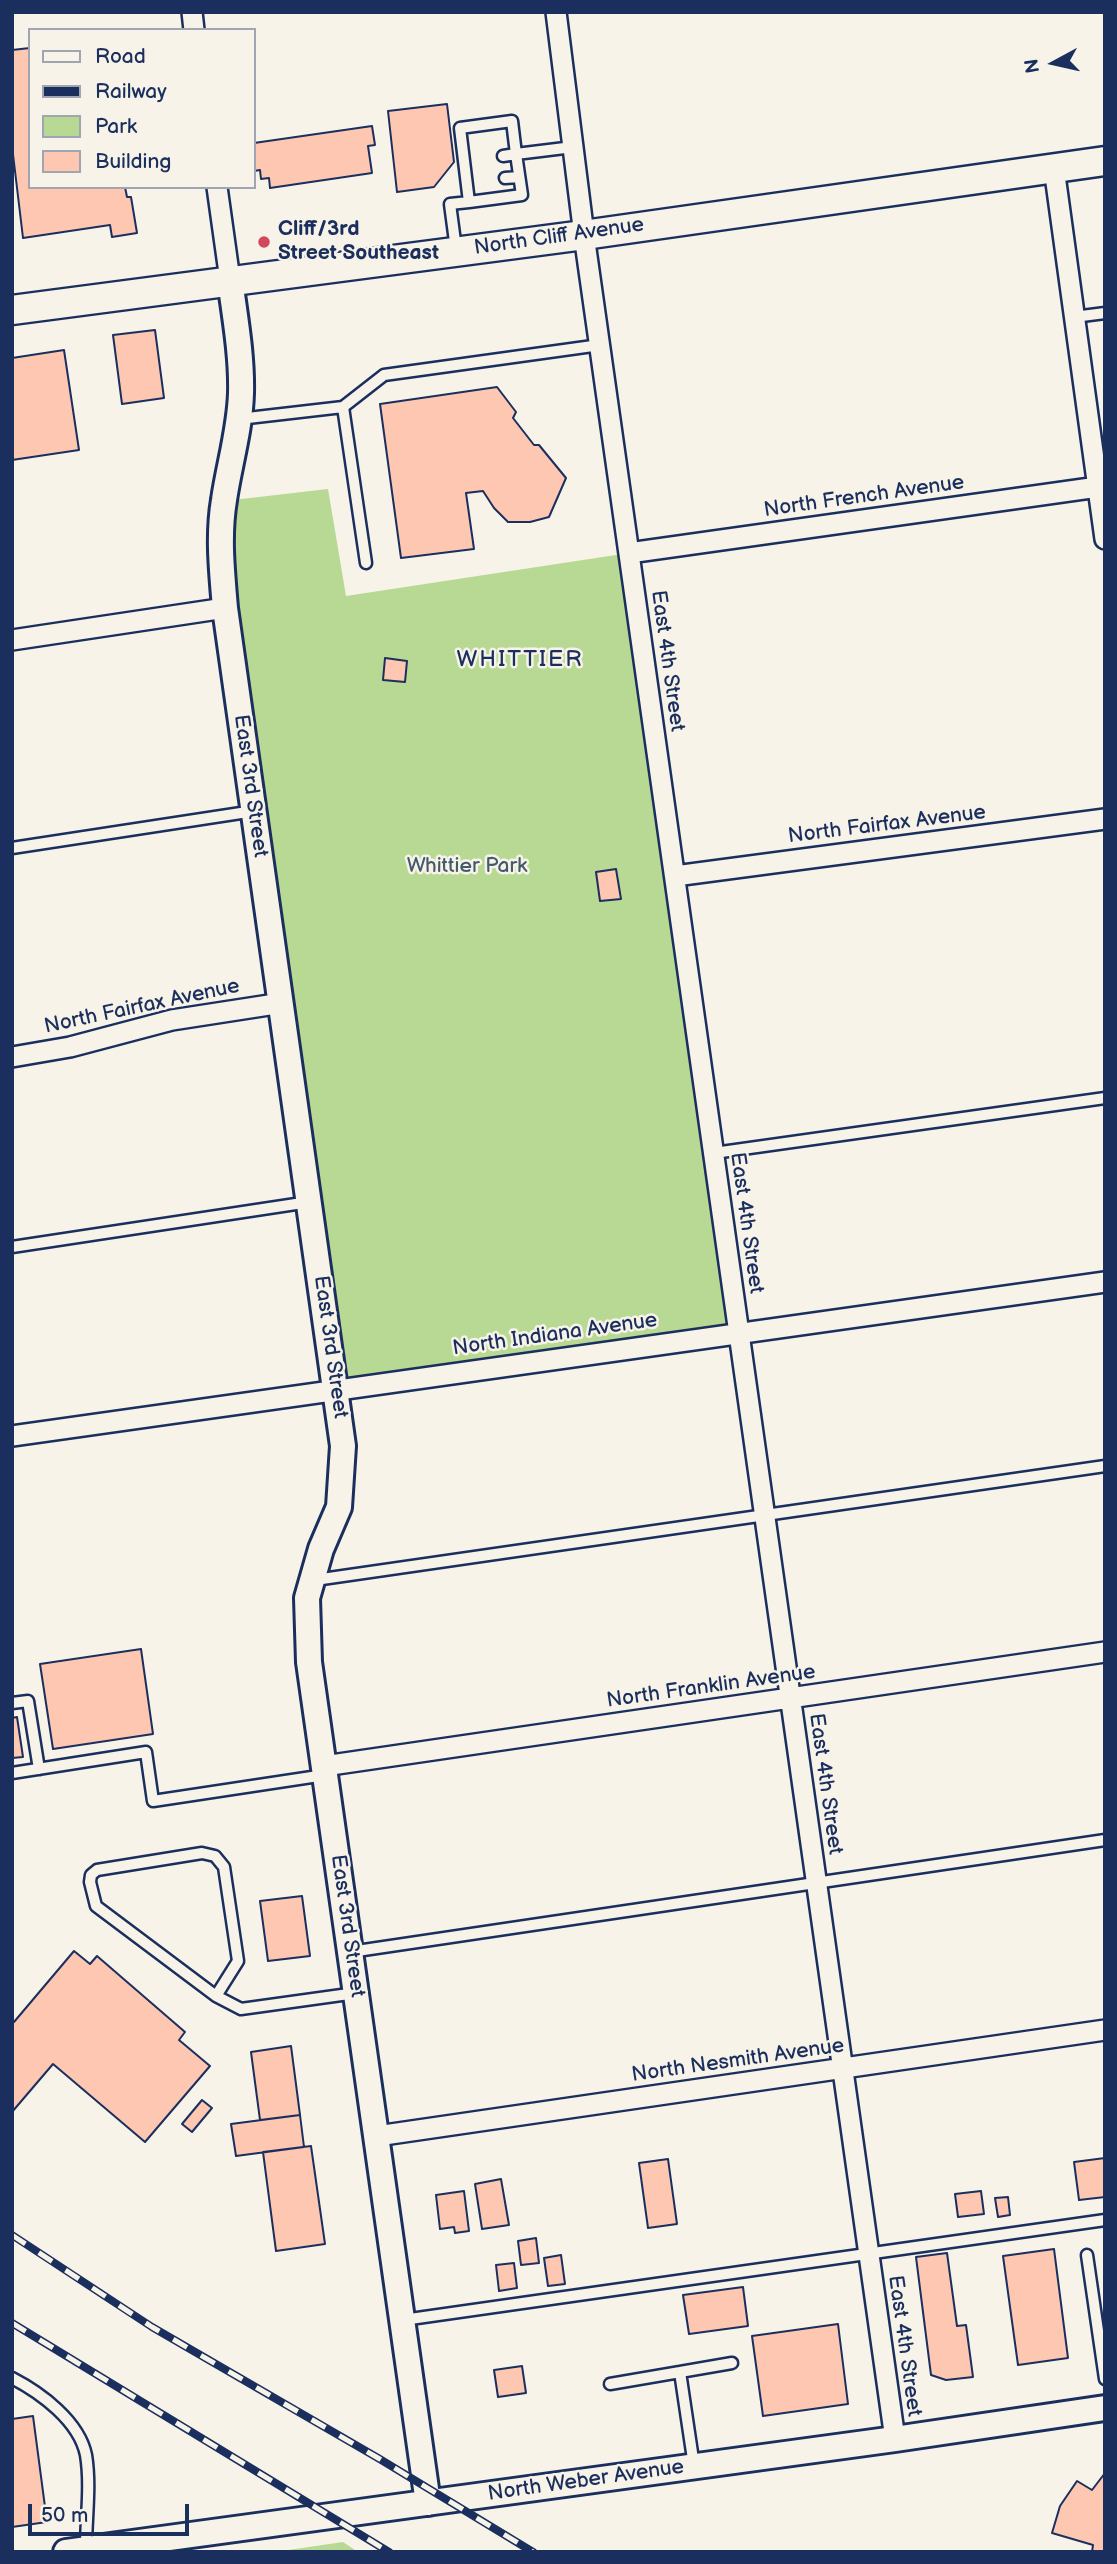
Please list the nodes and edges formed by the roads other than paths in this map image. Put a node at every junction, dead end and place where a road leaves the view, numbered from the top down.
1 (556, 12) edge
2 (573, 147) junction
3 (516, 154) junction
4 (503, 156) dead end
5 (1105, 161) edge
6 (1054, 168) junction
7 (519, 177) junction
8 (505, 178) dead end
9 (217, 189) edge
10 (469, 202) junction
11 (584, 234) junction
12 (456, 251) junction
13 (230, 280) junction
14 (12, 310) edge
15 (1105, 313) edge
16 (1074, 317) junction
17 (600, 345) junction
18 (344, 407) junction
19 (239, 419) junction
20 (1101, 486) edge
21 (1105, 539) edge
22 (629, 553) junction
23 (366, 563) dead end
24 (225, 608) junction
25 (12, 640) edge
26 (254, 811) junction
27 (1105, 819) edge
28 (12, 848) edge
29 (675, 876) junction
30 (282, 1003) junction
31 (12, 1057) edge
32 (1105, 1098) edge
33 (713, 1153) junction
34 (310, 1202) junction
35 (12, 1247) edge
36 (1105, 1282) edge
37 (739, 1333) junction
38 (336, 1389) junction
39 (12, 1436) edge
40 (1105, 1466) edge
41 (764, 1515) junction
42 (311, 1580) junction
43 (1105, 1652) edge
44 (790, 1698) junction
45 (12, 1703) edge
46 (39, 1769) junction
47 (325, 1771) junction
48 (12, 1773) edge
49 (1105, 1840) edge
50 (816, 1881) junction
51 (350, 1952) junction
52 (356, 1993) junction
53 (216, 1996) junction
54 (1105, 2030) edge
55 (843, 2069) junction
56 (377, 2136) junction
57 (1105, 2220) edge
58 (868, 2253) junction
59 (1087, 2255) dead end
60 (403, 2320) junction
61 (732, 2363) dead end
62 (680, 2372) junction
63 (12, 2378) edge
64 (1105, 2379) edge
65 (610, 2384) dead end
66 (1105, 2408) edge
67 (895, 2439) junction
68 (694, 2467) junction
69 (428, 2503) junction
70 (76, 2550) edge

1 - 2 street, East 4th Street
2 - 3 lane
2 - 11 street, East 4th Street
3 - 4 lane
3 - 7 lane
3 - 10 lane
5 - 6 main road, North Cliff Avenue
6 - 11 main road, North Cliff Avenue
6 - 16 street
7 - 8 lane
7 - 10 lane
9 - 13 street, East 3rd Street
10 - 12 lane
11 - 12 main road, North Cliff Avenue
11 - 17 street, East 4th Street
12 - 13 main road, North Cliff Avenue
13 - 14 main road, North Cliff Avenue
13 - 19 street, East 3rd Street
15 - 16 lane
16 - 20 street
17 - 18 lane
17 - 22 street, East 4th Street
18 - 19 lane
18 - 23 lane
19 - 24 street, East 3rd Street
20 - 21 street
20 - 22 street, North French Avenue
22 - 29 street, East 4th Street
24 - 25 street
24 - 26 street, East 3rd Street
26 - 28 lane
26 - 30 street, East 3rd Street
27 - 29 street, North Fairfax Avenue
29 - 33 street, East 4th Street
30 - 31 street, North Fairfax Avenue
30 - 34 street, East 3rd Street
32 - 33 lane
33 - 37 street, East 4th Street
34 - 35 lane
34 - 38 street, East 3rd Street
36 - 37 street, North Indiana Avenue
37 - 38 street, North Indiana Avenue
37 - 41 street, East 4th Street
38 - 39 street, North Indiana Avenue
38 - 42 street, East 3rd Street
40 - 41 lane
41 - 42 lane
41 - 44 street, East 4th Street
42 - 47 street, East 3rd Street
43 - 44 street, North Franklin Avenue
44 - 47 street, North Franklin Avenue
44 - 50 street, East 4th Street
45 - 46 lane
46 - 47 lane
46 - 48 lane
47 - 51 street, East 3rd Street
49 - 50 lane
50 - 51 lane
50 - 55 street, East 4th Street
51 - 52 street, East 3rd Street
52 - 53 lane
52 - 56 street, East 3rd Street
53 - 53 lane
54 - 55 street, North Nesmith Avenue
55 - 56 street, North Nesmith Avenue
55 - 58 street, East 4th Street
56 - 60 street, East 3rd Street
57 - 58 lane
58 - 60 lane
58 - 67 street, East 4th Street
59 - 64 lane
60 - 69 street, East 3rd Street
61 - 62 lane
62 - 65 lane
62 - 68 lane
63 - 70 lane
66 - 67 street, North Weber Avenue
67 - 68 street, North Weber Avenue
68 - 69 street, North Weber Avenue
69 - 70 street, North Weber Avenue

